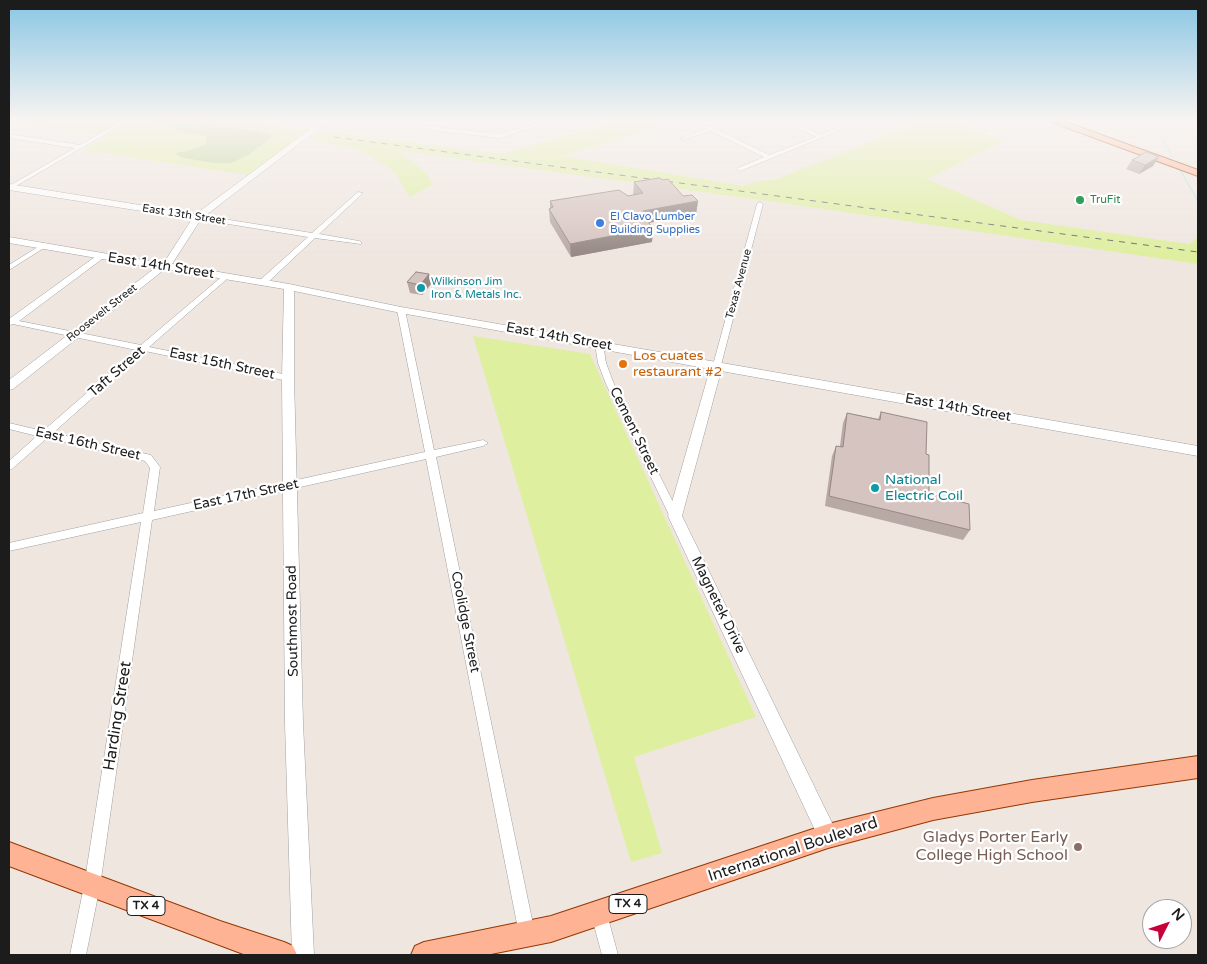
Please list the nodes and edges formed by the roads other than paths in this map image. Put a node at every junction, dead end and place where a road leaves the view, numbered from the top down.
1 (49, 165) edge
2 (267, 165) edge
3 (748, 165) edge
4 (1178, 165) edge
5 (740, 168) dead end
6 (1198, 172) edge
7 (10, 187) edge
8 (360, 193) dead end
9 (760, 204) dead end
10 (198, 217) junction
11 (314, 235) junction
12 (9, 240) edge
13 (359, 243) dead end
14 (43, 246) junction
15 (102, 256) junction
16 (162, 267) junction
17 (9, 268) edge
18 (226, 276) junction
19 (262, 283) junction
20 (289, 287) junction
21 (401, 310) junction
22 (10, 322) edge
23 (75, 334) junction
24 (599, 344) junction
25 (144, 348) junction
26 (717, 365) junction
27 (288, 378) junction
28 (9, 386) edge
29 (9, 426) edge
30 (45, 434) junction
31 (483, 443) dead end
32 (1198, 451) edge
33 (432, 455) junction
34 (9, 466) edge
35 (154, 476) joint
36 (291, 484) junction
37 (148, 516) junction
38 (675, 516) junction
39 (9, 547) edge
40 (1198, 767) edge
41 (828, 836) junction
42 (9, 854) edge
43 (92, 886) junction
44 (599, 914) junction
45 (528, 934) junction
46 (78, 955) edge
47 (284, 955) edge
48 (304, 955) edge
49 (424, 955) edge
50 (610, 955) edge

1 - 7 street
2 - 10 street, Roosevelt Street
3 - 5 street
4 - 6 main road
7 - 10 street, East 13th Street
8 - 11 street
9 - 26 street, Texas Avenue
10 - 11 street, East 13th Street
10 - 16 street, Roosevelt Street
11 - 13 street, East 13th Street
11 - 19 street
12 - 14 street, East 14th Street
14 - 15 street, East 14th Street
14 - 17 street
15 - 16 street, East 14th Street
15 - 22 street
16 - 18 street, East 14th Street
16 - 23 street, Roosevelt Street
18 - 19 street, East 14th Street
18 - 25 street, Taft Street
19 - 20 street, East 14th Street
20 - 21 street, East 14th Street
20 - 27 street, Southmost Road
21 - 24 street, East 14th Street
21 - 33 street, Coolidge Street
22 - 23 street, East 15th Street
23 - 25 street, East 15th Street
23 - 28 street, Roosevelt Street
24 - 26 street, East 14th Street
24 - 38 street, Cement Street
25 - 27 street, East 15th Street
25 - 30 street, Taft Street
26 - 32 street, East 14th Street
26 - 38 street
27 - 36 street, Southmost Road
29 - 30 street, East 16th Street
30 - 34 street, Taft Street
30 - 35 street, East 16th Street
31 - 33 street, East 17th Street
33 - 36 street, East 17th Street
33 - 45 street, Coolidge Street
35 - 37 street, Harding Street
36 - 37 street, East 17th Street
36 - 48 street, Southmost Road
37 - 39 street, East 17th Street
37 - 43 street, Harding Street
38 - 41 street, Magnetek Drive
40 - 41 main road, International Boulevard / TX 4
41 - 44 main road, International Boulevard / TX 4
42 - 43 main road, TX 4
43 - 46 street, Harding Street
43 - 47 main road, TX 4
44 - 45 main road, International Boulevard / TX 4
44 - 50 street
45 - 49 main road, International Boulevard / TX 4

